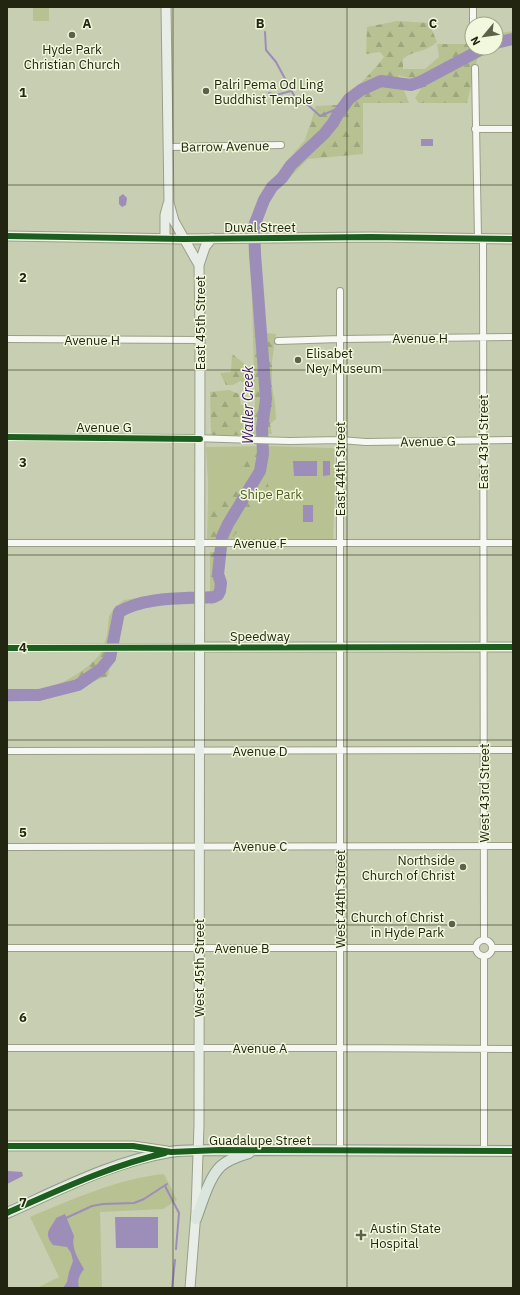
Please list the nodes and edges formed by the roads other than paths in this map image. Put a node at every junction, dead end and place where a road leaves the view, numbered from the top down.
1 (166, 7) edge
2 (475, 68) dead end
3 (475, 129) junction
4 (513, 129) edge
5 (281, 145) dead end
6 (168, 147) junction
7 (168, 203) junction
8 (7, 236) edge
9 (164, 238) junction
10 (183, 238) junction
11 (212, 238) junction
12 (480, 238) junction
13 (513, 239) edge
14 (199, 265) junction
15 (340, 291) dead end
16 (513, 337) edge
17 (483, 338) junction
18 (340, 339) junction
19 (7, 340) edge
20 (200, 340) junction
21 (278, 341) dead end
22 (7, 438) edge
23 (200, 439) junction
24 (340, 440) junction
25 (483, 440) junction
26 (513, 440) edge
27 (7, 543) edge
28 (200, 543) junction
29 (340, 543) junction
30 (484, 543) junction
31 (513, 543) edge
32 (200, 647) junction
33 (340, 647) junction
34 (484, 647) junction
35 (513, 647) edge
36 (7, 648) edge
37 (200, 750) junction
38 (340, 750) junction
39 (484, 750) junction
40 (513, 750) edge
41 (7, 751) edge
42 (199, 846) junction
43 (340, 846) junction
44 (484, 846) junction
45 (513, 846) edge
46 (7, 847) edge
47 (484, 940) junction
48 (7, 948) edge
49 (199, 948) junction
50 (340, 948) junction
51 (476, 948) junction
52 (492, 948) junction
53 (513, 948) edge
54 (484, 956) junction
55 (7, 1048) edge
56 (340, 1048) junction
57 (199, 1049) junction
58 (484, 1049) junction
59 (513, 1049) edge
60 (7, 1146) edge
61 (198, 1151) junction
62 (255, 1151) junction
63 (340, 1151) junction
64 (484, 1151) junction
65 (513, 1151) edge
66 (171, 1152) junction
67 (7, 1213) edge
68 (196, 1219) junction
69 (190, 1288) edge

1 - 6 main road, East 45th Street
2 - 3 street, East 43rd Street
3 - 4 street
3 - 12 street, East 43rd Street
5 - 6 street, Barrow Avenue
6 - 7 main road, East 45th Street
7 - 9 main road
7 - 10 main road, East 45th Street
8 - 9 main road, Duval Street
9 - 10 main road, Duval Street
10 - 11 main road, Duval Street
10 - 14 main road, East 45th Street
11 - 12 main road, Duval Street
11 - 14 main road
12 - 13 main road, Duval Street
12 - 17 street, East 43rd Street
14 - 20 main road, East 45th Street
15 - 18 street, East 44th Street
16 - 17 street, Avenue H
17 - 18 street, Avenue H
17 - 25 street, East 43rd Street
18 - 21 street, Avenue H
18 - 24 street, East 44th Street
19 - 20 street, Avenue H
20 - 23 main road, East 45th Street
22 - 23 street, Avenue G
23 - 24 street, Avenue G
23 - 28 main road, East 45th Street
24 - 25 street, Avenue G
24 - 29 street, East 44th Street
25 - 26 street, Avenue G
25 - 30 street, East 43rd Street
27 - 28 street, Avenue F
28 - 29 street, Avenue F
28 - 32 main road, East 45th Street
29 - 30 street, Avenue F
29 - 33 street, East 44th Street
30 - 31 street, Avenue F
30 - 34 street, East 43rd Street
32 - 33 main road, Speedway
32 - 36 street, Speedway
32 - 37 main road, West 45th Street
33 - 34 main road, Speedway
33 - 38 street, West 44th Street
34 - 35 main road, Speedway
34 - 39 street, West 43rd Street
37 - 38 street, Avenue D
37 - 41 street, Avenue D
37 - 42 main road, West 45th Street
38 - 39 street, Avenue D
38 - 43 street, West 44th Street
39 - 40 street, Avenue D
39 - 44 street, West 43rd Street
42 - 43 street, Avenue C
42 - 46 street, Avenue C
42 - 49 main road, West 45th Street
43 - 44 street, Avenue C
43 - 50 street, West 44th Street
44 - 45 street, Avenue C
44 - 47 street, West 43rd Street
47 - 51 street
47 - 52 street
48 - 49 street, Avenue B
49 - 50 street, Avenue B
49 - 57 main road, West 45th Street
50 - 51 street, Avenue B
50 - 56 street, West 44th Street
51 - 54 street
52 - 53 street
52 - 54 street
54 - 58 street
55 - 57 street, Avenue A
56 - 57 street, Avenue A
56 - 58 street, Avenue A
56 - 63 street, West 44th Street
57 - 61 main road, West 45th Street
58 - 59 street, Avenue A
58 - 64 street
60 - 66 main road, Guadalupe Street
61 - 62 main road, Guadalupe Street
61 - 66 main road, Guadalupe Street
61 - 68 main road, West 45th Street
62 - 63 main road, Guadalupe Street
62 - 68 main road
63 - 64 main road, Guadalupe Street
64 - 65 main road, Guadalupe Street
66 - 67 main road
68 - 69 main road, West 45th Street

